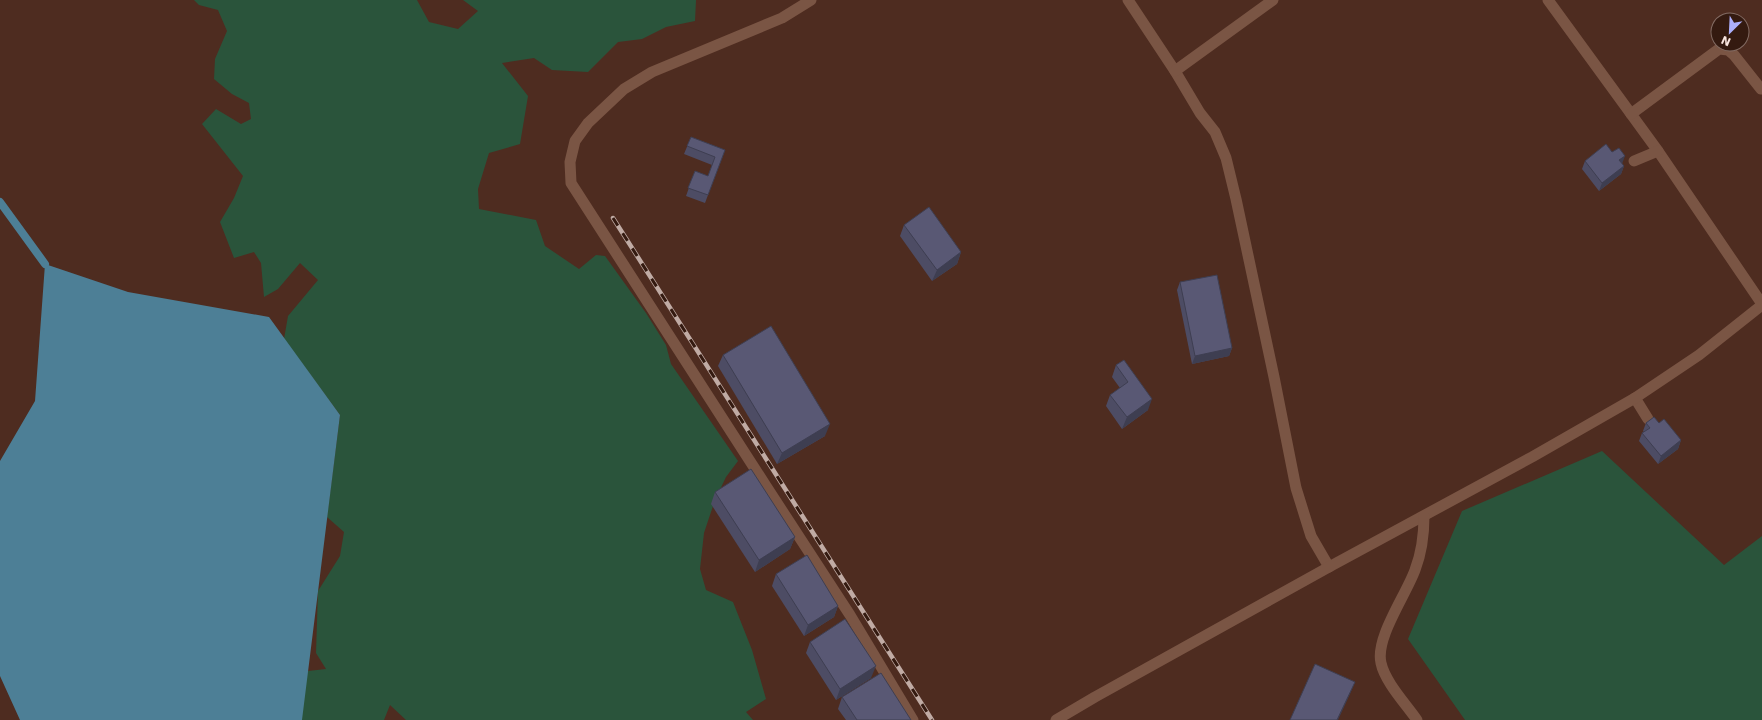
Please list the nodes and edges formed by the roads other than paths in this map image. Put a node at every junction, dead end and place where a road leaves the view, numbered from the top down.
1 (811, 0) edge
2 (1128, 0) edge
3 (1273, 0) edge
4 (1548, 0) edge
5 (1175, 71) junction
6 (1761, 90) dead end
7 (1631, 114) junction
8 (1658, 151) junction
9 (1634, 161) dead end
10 (1762, 305) edge
11 (1635, 398) junction
12 (1648, 419) edge
13 (1424, 516) junction
14 (1329, 566) junction
15 (913, 720) edge
16 (1056, 720) edge
17 (1417, 720) edge

1 - 15 lane
2 - 5 lane
3 - 5 lane
4 - 7 lane
5 - 14 lane
6 - 7 lane
7 - 8 lane
8 - 9 lane
8 - 10 lane
10 - 11 lane
11 - 12 lane
11 - 13 lane
13 - 14 lane
13 - 17 lane
14 - 16 lane

